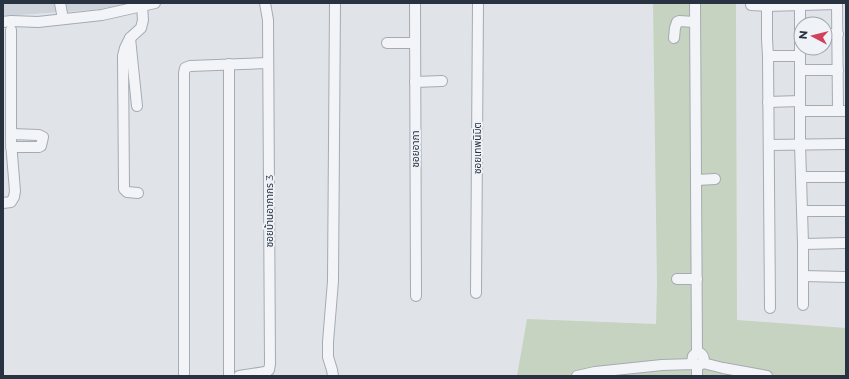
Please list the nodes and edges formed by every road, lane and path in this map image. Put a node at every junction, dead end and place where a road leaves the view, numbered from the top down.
1 (60, 3) edge
2 (155, 3) edge
3 (265, 3) edge
4 (272, 3) edge
5 (335, 3) edge
6 (415, 3) edge
7 (478, 3) edge
8 (695, 3) edge
9 (837, 3) edge
10 (800, 4) edge
11 (751, 5) dead end
12 (142, 6) junction
13 (768, 6) junction
14 (800, 16) edge
15 (62, 19) junction
16 (268, 20) junction
17 (695, 22) junction
18 (7, 26) edge
19 (833, 34) edge
20 (838, 34) junction
21 (130, 38) junction
22 (674, 38) dead end
23 (387, 43) dead end
24 (415, 43) junction
25 (7, 54) edge
26 (768, 56) junction
27 (793, 56) edge
28 (800, 56) edge
29 (268, 63) junction
30 (229, 64) junction
31 (801, 70) junction
32 (838, 70) junction
33 (442, 81) dead end
34 (415, 82) junction
35 (768, 102) junction
36 (137, 106) dead end
37 (800, 106) junction
38 (842, 111) edge
39 (11, 134) junction
40 (800, 144) junction
41 (846, 144) edge
42 (769, 145) junction
43 (11, 147) junction
44 (13, 174) junction
45 (3, 176) edge
46 (801, 177) junction
47 (846, 177) edge
48 (714, 179) dead end
49 (696, 180) junction
50 (138, 193) dead end
51 (3, 203) edge
52 (802, 211) junction
53 (846, 211) edge
54 (846, 243) edge
55 (803, 244) junction
56 (803, 276) junction
57 (846, 277) edge
58 (677, 279) dead end
59 (697, 279) junction
60 (476, 293) dead end
61 (416, 296) dead end
62 (803, 305) dead end
63 (770, 308) dead end
64 (698, 364) junction
65 (602, 374) edge
66 (184, 376) edge
67 (229, 376) edge
68 (239, 376) edge
69 (333, 376) edge
70 (577, 376) edge
71 (697, 376) edge
72 (766, 376) edge

1 - 15 street
2 - 12 street
3 - 16 street, ซอยบ้านอาภากร 3
4 - 16 street, ซอยบ้านอาภากร 3
5 - 69 street
6 - 24 street, ซอยอาภา
7 - 60 street, ซอยเทพนิมิต
8 - 17 street
9 - 10 street
9 - 20 street
10 - 13 street
10 - 14 street
11 - 13 street
12 - 15 street
12 - 21 street
13 - 26 street
15 - 18 street
16 - 29 street, ซอยบ้านอาภากร 3
17 - 22 street
17 - 49 street
18 - 25 street
19 - 20 street
20 - 32 street
21 - 36 street
21 - 50 street
23 - 24 street
24 - 34 street, ซอยอาภา
25 - 39 street
26 - 27 street
26 - 35 street
28 - 31 street
29 - 30 street
29 - 68 street, ซอยบ้านอาภากร 3
30 - 66 street
30 - 67 street
31 - 32 street
31 - 37 street
32 - 38 street
33 - 34 street
34 - 61 street, ซอยอาภา
35 - 37 street
35 - 42 street
37 - 38 street
37 - 40 street
39 - 43 street
39 - 43 street
40 - 41 street
40 - 42 street
40 - 46 street
42 - 63 street
43 - 44 street
44 - 45 street
44 - 51 street
46 - 47 street
46 - 52 street
48 - 49 street
49 - 59 street
52 - 53 street
52 - 55 street
54 - 55 street
55 - 56 street
56 - 57 street
56 - 62 street
58 - 59 street
59 - 64 street
64 - 65 street
64 - 71 street
64 - 72 street
65 - 70 street

